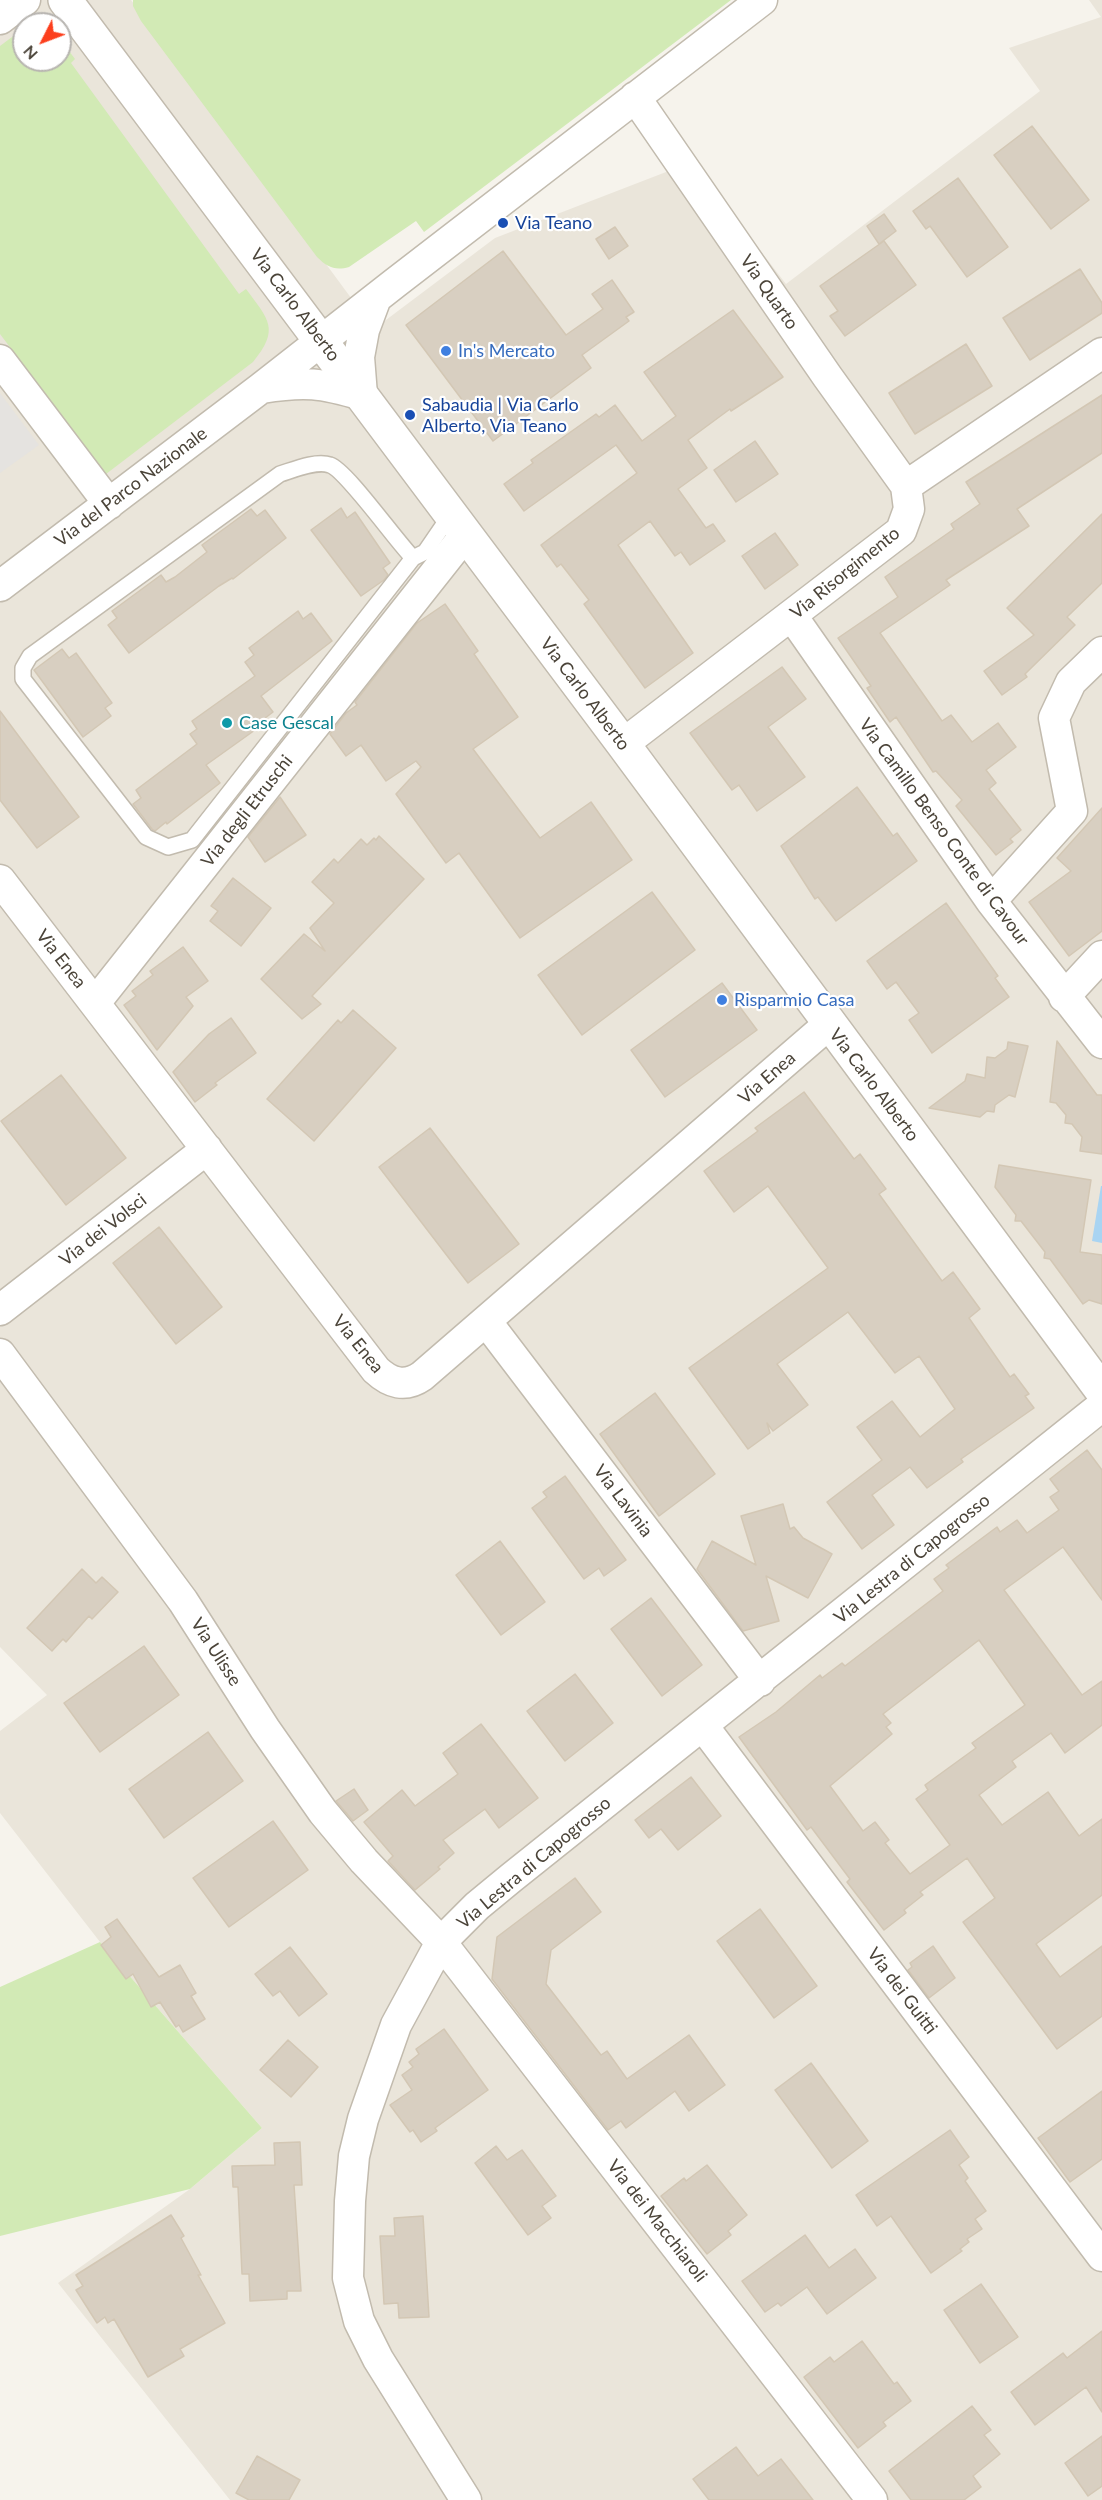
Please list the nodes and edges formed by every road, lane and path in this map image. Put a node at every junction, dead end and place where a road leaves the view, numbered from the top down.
1 (25, 0) edge
2 (65, 0) edge
3 (762, 0) edge
4 (0, 19) edge
5 (635, 97) junction
6 (376, 298) junction
7 (322, 341) junction
8 (1102, 353) edge
9 (0, 360) edge
10 (261, 388) junction
11 (362, 395) junction
12 (906, 486) junction
13 (109, 504) junction
14 (458, 524) junction
15 (413, 558) junction
16 (0, 586) edge
17 (792, 616) junction
18 (1102, 652) edge
19 (623, 744) junction
20 (0, 880) edge
21 (991, 901) junction
22 (1102, 956) edge
23 (1064, 997) junction
24 (95, 1003) junction
25 (829, 1024) junction
26 (1102, 1043) edge
27 (207, 1149) junction
28 (0, 1310) edge
29 (486, 1321) junction
30 (0, 1354) edge
31 (1102, 1392) edge
32 (1102, 1406) edge
33 (760, 1681) junction
34 (703, 1726) junction
35 (441, 1942) junction
36 (1102, 2256) edge
37 (466, 2500) edge
38 (873, 2500) edge

1 - 4 street
2 - 7 street, Via Carlo Alberto
3 - 5 street
5 - 6 street
5 - 12 street, Via Quarto
6 - 7 street
6 - 11 street
7 - 10 street, Via del Parco Nazionale
7 - 11 street, Via Carlo Alberto
8 - 12 street
9 - 13 street
10 - 11 street, Via del Parco Nazionale
10 - 13 street, Via del Parco Nazionale
11 - 14 street, Via Carlo Alberto
12 - 17 street, Via Risorgimento
13 - 16 street, Via del Parco Nazionale
14 - 15 lane
14 - 19 street, Via Carlo Alberto
14 - 24 street, Via degli Etruschi
15 - 15 lane
17 - 19 street, Via Risorgimento
17 - 21 street, Via Camillo Benso Conte di Cavour
18 - 21 street
19 - 25 street, Via Carlo Alberto
20 - 24 street, Via Enea
21 - 23 street, Via Camillo Benso Conte di Cavour
22 - 23 street
23 - 26 street, Via Camillo Benso Conte di Cavour
24 - 27 street, Via Enea
25 - 29 street, Via Enea
25 - 31 street, Via Carlo Alberto
27 - 28 street, Via dei Volsci
27 - 29 street, Via Enea
29 - 33 street, Via Lavinia
30 - 35 street, Via Ulisse
32 - 33 street, Via Lestra di Capogrosso
33 - 34 street, Via Lestra di Capogrosso
34 - 35 street, Via Lestra di Capogrosso
34 - 36 street, Via dei Guitti
35 - 37 street, Via Lestra di Capogrosso
35 - 38 street, Via dei Macchiaroli

